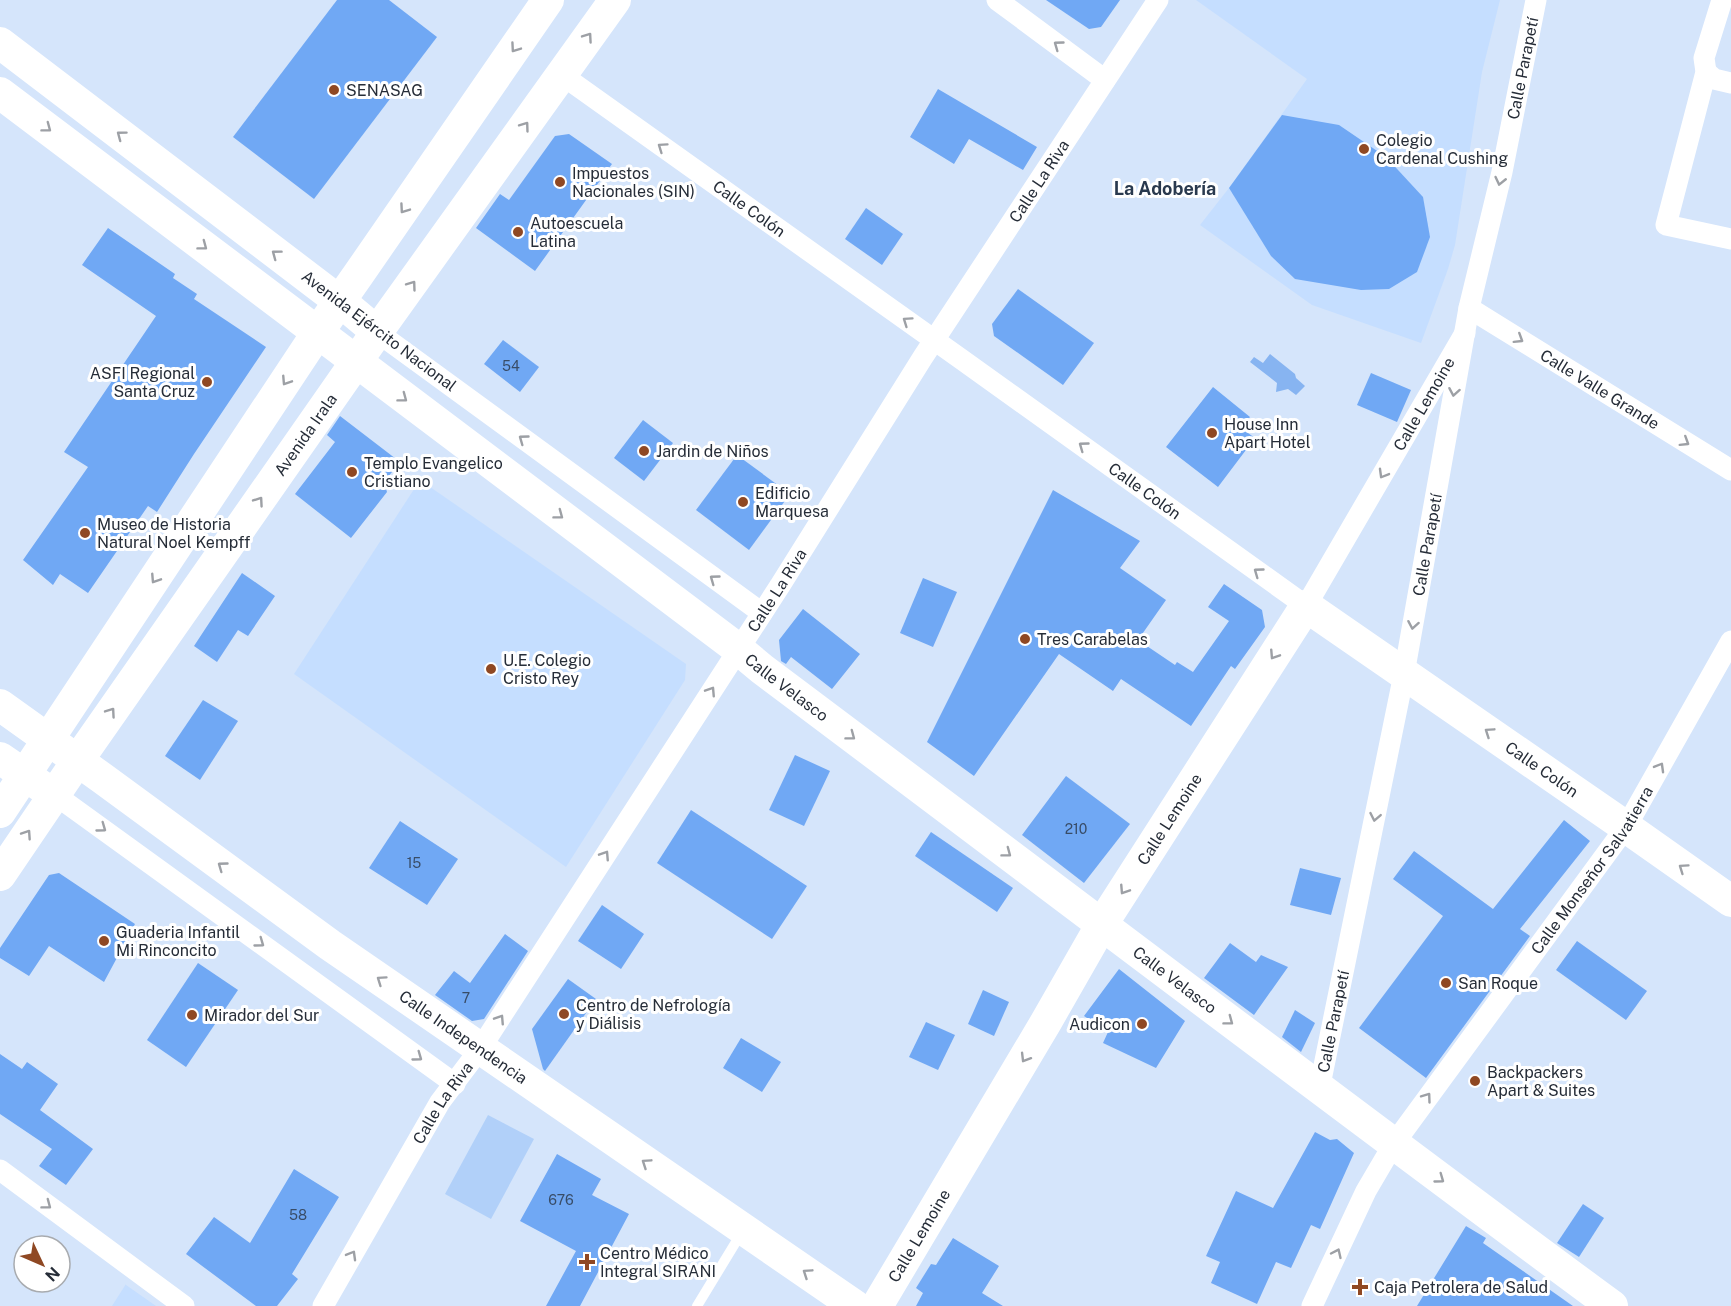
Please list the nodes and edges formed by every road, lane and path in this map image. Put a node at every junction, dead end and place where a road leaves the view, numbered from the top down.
1 (548, 0) edge
2 (615, 0) edge
3 (997, 0) edge
4 (1158, 0) edge
5 (1536, 0) edge
6 (1722, 0) edge
7 (0, 43) edge
8 (1706, 72) junction
9 (562, 75) junction
10 (1106, 80) junction
11 (1731, 83) edge
12 (0, 93) edge
13 (1731, 238) edge
14 (340, 302) junction
15 (1469, 308) junction
16 (318, 332) junction
17 (377, 332) junction
18 (1465, 333) junction
19 (933, 340) junction
20 (357, 363) junction
21 (1731, 470) edge
22 (1306, 606) junction
23 (762, 613) junction
24 (1731, 641) edge
25 (738, 649) junction
26 (1404, 674) junction
27 (0, 705) edge
28 (48, 740) junction
29 (0, 758) edge
30 (78, 760) junction
31 (25, 776) junction
32 (54, 794) junction
33 (0, 812) edge
34 (1626, 827) junction
35 (0, 875) edge
36 (1731, 902) edge
37 (1102, 924) junction
38 (480, 1049) junction
39 (455, 1084) junction
40 (1319, 1090) junction
41 (1393, 1145) junction
42 (0, 1170) edge
43 (743, 1230) junction
44 (181, 1305) edge
45 (323, 1306) edge
46 (697, 1306) edge
47 (855, 1306) edge
48 (877, 1306) edge
49 (1312, 1306) edge
50 (1612, 1306) edge

1 -> 14 street
9 -> 2 street, Avenida Irala
10 -> 3 street
4 - 10 street, Calle La Riva
5 -> 15 street, Calle Parapetí
6 - 8 street
14 -> 7 street, Avenida Ejército Nacional
8 - 11 street
8 - 13 street
17 -> 9 street, Avenida Irala
19 -> 9 street, Calle Colón
10 - 19 street, Calle La Riva
12 -> 16 street
14 - 16 street
14 - 17 street, Avenida Ejército Nacional
15 - 18 street, Calle Parapetí
15 -> 21 street, Calle Valle Grande
16 - 20 street
16 -> 28 street
17 - 20 street, Avenida Irala
23 -> 17 street, Avenida Ejército Nacional
18 -> 22 street, Calle Lemoine
18 -> 26 street, Calle Parapetí
22 -> 19 street, Calle Colón
19 - 23 street, Calle La Riva
20 -> 25 street
30 -> 20 street, Avenida Irala
22 - 26 street, Calle Colón
22 -> 37 street, Calle Lemoine
23 - 25 street, Calle La Riva
34 -> 24 street, Calle Monseñor Salvatierra
25 -> 37 street, Calle Velasco
38 -> 25 street, Calle La Riva
34 -> 26 street, Calle Colón
26 -> 40 street, Calle Parapetí
27 - 28 street, Calle Independencia
28 - 30 street, Calle Independencia
28 - 31 street
29 - 31 street
30 - 32 street, Avenida Irala
38 -> 30 street, Calle Independencia
31 - 32 street
31 - 33 street
35 -> 32 street, Avenida Irala
32 -> 39 street
36 -> 34 street, Calle Colón
41 -> 34 street, Calle Monseñor Salvatierra
37 -> 40 street, Calle Velasco
37 -> 48 street, Calle Lemoine
38 - 39 street, Calle La Riva
43 -> 38 street, Calle Independencia
45 -> 39 street, Calle La Riva
40 - 41 street, Calle Velasco
49 -> 41 street, Calle Monseñor Salvatierra
41 -> 50 street, Calle Velasco
42 -> 44 street
43 - 46 lane
47 -> 43 street, Calle Independencia

